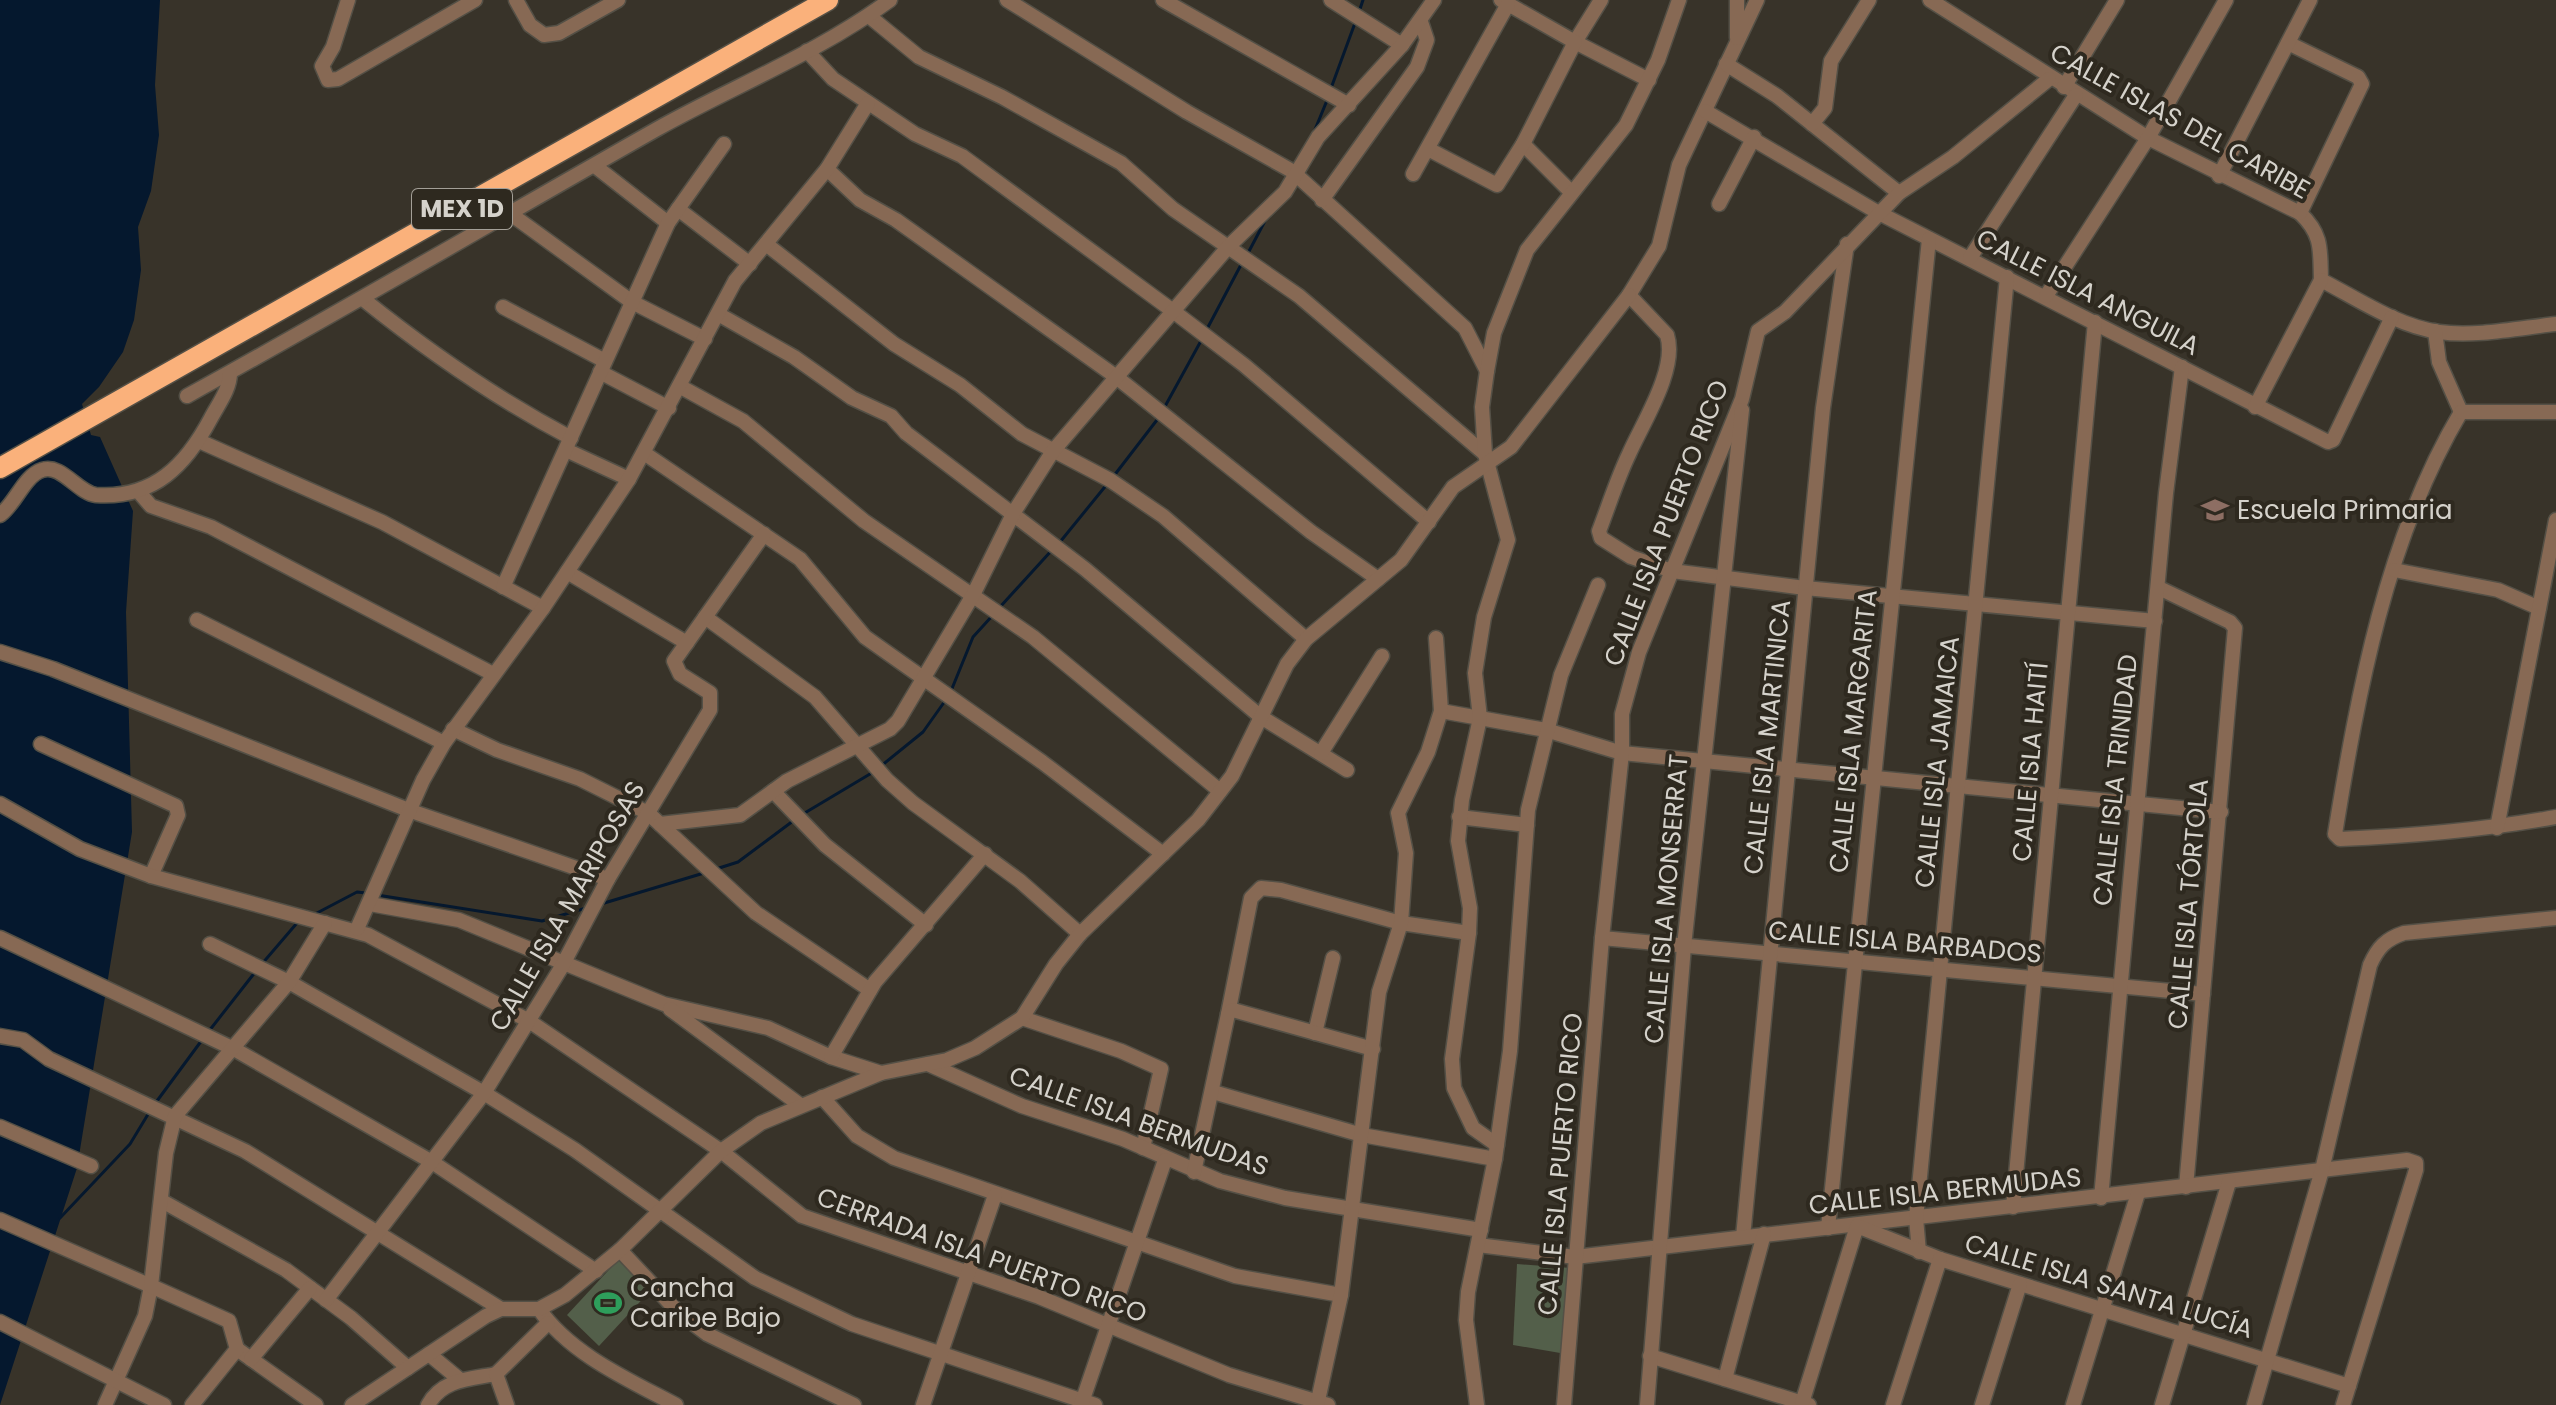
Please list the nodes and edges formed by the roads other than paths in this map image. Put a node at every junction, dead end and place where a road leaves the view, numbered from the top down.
1 (348, 0) edge
2 (475, 0) edge
3 (516, 0) edge
4 (618, 0) edge
5 (828, 0) edge
6 (890, 0) edge
7 (1007, 0) edge
8 (1163, 0) edge
9 (1331, 0) edge
10 (1434, 0) edge
11 (1601, 0) edge
12 (1679, 0) edge
13 (1737, 0) edge
14 (1757, 0) edge
15 (1869, 0) edge
16 (1930, 0) edge
17 (2226, 0) edge
18 (2310, 0) edge
19 (1504, 2) edge
20 (2110, 2) edge
21 (869, 16) junction
22 (1421, 22) junction
23 (1575, 42) junction
24 (1737, 42) junction
25 (2288, 43) junction
26 (1402, 45) junction
27 (807, 51) junction
28 (1726, 64) junction
29 (2049, 79) junction
30 (1649, 80) junction
31 (2070, 91) junction
32 (868, 103) junction
33 (1349, 105) junction
34 (1705, 111) junction
35 (1812, 124) junction
36 (1754, 137) junction
37 (2148, 138) junction
38 (724, 144) dead end
39 (1523, 144) junction
40 (1428, 149) junction
41 (595, 166) junction
42 (827, 169) junction
43 (1413, 174) dead end
44 (2219, 176) junction
45 (1297, 177) junction
46 (1570, 191) junction
47 (1899, 193) junction
48 (1322, 200) junction
49 (1719, 204) dead end
50 (678, 209) junction
51 (1877, 212) junction
52 (2300, 213) junction
53 (512, 215) junction
54 (668, 223) junction
55 (1929, 239) junction
56 (1847, 243) junction
57 (766, 244) junction
58 (1229, 246) junction
59 (1970, 258) junction
60 (750, 264) junction
61 (2007, 277) junction
62 (2321, 280) junction
63 (1629, 295) junction
64 (2046, 296) junction
65 (363, 299) junction
66 (632, 302) junction
67 (503, 307) dead end
68 (1173, 311) junction
69 (718, 314) junction
70 (2392, 317) junction
71 (2095, 322) junction
72 (2556, 324) edge
73 (2435, 331) junction
74 (705, 339) junction
75 (603, 367) junction
76 (2182, 367) junction
77 (1487, 371) junction
78 (230, 373) junction
79 (1115, 376) junction
80 (681, 387) junction
81 (187, 396) dead end
82 (1742, 399) junction
83 (2255, 407) junction
84 (669, 408) junction
85 (2461, 412) junction
86 (2556, 412) edge
87 (199, 441) junction
88 (568, 444) junction
89 (1053, 451) junction
90 (644, 453) junction
91 (1486, 458) junction
92 (0, 468) edge
93 (629, 479) junction
94 (138, 491) junction
95 (1014, 512) junction
96 (0, 515) edge
97 (2556, 520) edge
98 (1429, 522) junction
99 (764, 534) junction
100 (2394, 570) junction
101 (1672, 571) junction
102 (567, 572) junction
103 (1723, 578) junction
104 (1378, 579) junction
105 (1598, 585) dead end
106 (503, 587) junction
107 (1805, 588) junction
108 (2159, 588) junction
109 (973, 595) junction
110 (1891, 597) junction
111 (1977, 602) junction
112 (543, 608) junction
113 (2539, 608) junction
114 (2068, 611) junction
115 (705, 617) junction
116 (197, 620) dead end
117 (2155, 621) junction
118 (1436, 638) dead end
119 (1306, 639) junction
120 (687, 643) junction
121 (0, 652) edge
122 (1382, 656) dead end
123 (493, 674) junction
124 (924, 678) junction
125 (1441, 711) junction
126 (1261, 717) junction
127 (1480, 718) junction
128 (453, 729) junction
129 (1546, 730) junction
130 (444, 743) junction
131 (41, 744) dead end
132 (856, 747) junction
133 (1321, 753) junction
134 (1622, 753) junction
135 (1703, 760) junction
136 (1787, 768) junction
137 (1347, 770) dead end
138 (1872, 777) junction
139 (1961, 784) junction
140 (773, 791) junction
141 (1220, 791) junction
142 (2051, 793) junction
143 (2137, 802) junction
144 (0, 804) edge
145 (411, 811) junction
146 (2221, 812) junction
147 (648, 813) junction
148 (1459, 817) junction
149 (2556, 817) edge
150 (660, 824) junction
151 (1527, 825) junction
152 (2497, 828) junction
153 (985, 854) junction
154 (1163, 854) junction
155 (151, 876) junction
156 (608, 879) junction
157 (370, 904) junction
158 (2556, 918) edge
159 (325, 923) junction
160 (1401, 923) junction
161 (926, 925) junction
162 (357, 929) junction
163 (1469, 933) junction
164 (1080, 934) junction
165 (0, 938) edge
166 (1602, 938) junction
167 (210, 944) dead end
168 (1684, 946) junction
169 (1770, 953) junction
170 (1333, 958) dead end
171 (565, 961) junction
172 (1854, 961) junction
173 (1941, 969) junction
174 (2034, 978) junction
175 (289, 982) junction
176 (2118, 986) junction
177 (870, 990) junction
178 (2203, 994) junction
179 (664, 1004) junction
180 (1228, 1014) junction
181 (1022, 1018) junction
182 (529, 1021) junction
183 (1315, 1033) junction
184 (0, 1036) edge
185 (234, 1049) junction
186 (1373, 1049) junction
187 (831, 1057) junction
188 (928, 1064) junction
189 (881, 1073) junction
190 (1213, 1092) junction
191 (484, 1093) junction
192 (822, 1097) junction
193 (800, 1105) junction
194 (175, 1116) junction
195 (0, 1127) edge
196 (1362, 1135) junction
197 (1143, 1148) junction
198 (721, 1151) junction
199 (1496, 1152) junction
200 (1165, 1160) junction
201 (432, 1162) junction
202 (91, 1166) dead end
203 (2322, 1170) junction
204 (1194, 1172) junction
205 (2229, 1182) junction
206 (2186, 1187) junction
207 (2138, 1193) junction
208 (995, 1195) junction
209 (2101, 1198) junction
210 (162, 1201) junction
211 (2013, 1207) junction
212 (660, 1209) junction
213 (1352, 1210) junction
214 (1916, 1218) junction
215 (0, 1220) edge
216 (1857, 1226) junction
217 (1828, 1228) junction
218 (376, 1230) junction
219 (1764, 1234) junction
220 (1743, 1237) junction
221 (1480, 1238) junction
222 (1139, 1240) junction
223 (1660, 1246) junction
224 (620, 1250) junction
225 (1919, 1252) junction
226 (1575, 1257) junction
227 (1940, 1259) junction
228 (596, 1271) junction
229 (969, 1271) junction
230 (2020, 1284) junction
231 (151, 1286) junction
232 (310, 1288) junction
233 (1341, 1295) junction
234 (326, 1300) junction
235 (501, 1309) junction
236 (539, 1309) junction
237 (2104, 1310) junction
238 (0, 1322) edge
239 (548, 1323) junction
240 (1106, 1327) junction
241 (2184, 1335) junction
242 (237, 1349) junction
243 (941, 1352) junction
244 (429, 1354) junction
245 (1650, 1356) junction
246 (251, 1359) junction
247 (2267, 1361) junction
248 (408, 1368) junction
249 (496, 1374) junction
250 (459, 1379) junction
251 (1725, 1379) junction
252 (116, 1381) junction
253 (2349, 1386) junction
254 (376, 1398) edge
255 (1772, 1400) edge
256 (1086, 1403) edge
257 (1321, 1404) edge
258 (1806, 1404) edge
259 (105, 1405) edge
260 (164, 1405) edge
261 (192, 1405) edge
262 (316, 1405) edge
263 (352, 1405) edge
264 (428, 1405) edge
265 (508, 1405) edge
266 (676, 1405) edge
267 (854, 1405) edge
268 (923, 1405) edge
269 (1477, 1405) edge
270 (1564, 1405) edge
271 (1647, 1405) edge
272 (1893, 1405) edge
273 (1982, 1405) edge
274 (2073, 1405) edge
275 (2162, 1405) edge
276 (2254, 1405) edge
277 (2343, 1405) edge

1 - 2 street
3 - 4 street
5 - 92 highway, MEX 1D
6 - 21 street
7 - 45 street
8 - 33 street
9 - 26 street
10 - 22 street
11 - 23 street
12 - 30 street
13 - 24 street
14 - 24 street
15 - 35 street
16 - 29 street, CALLE ISLAS DEL CARIBE
17 - 37 street
18 - 25 street
19 - 23 street
19 - 40 street
20 - 31 street
21 - 27 street
21 - 58 street
22 - 26 street
22 - 48 street
23 - 30 street
23 - 39 street
24 - 28 street
25 - 44 street
25 - 52 street
26 - 33 street
27 - 32 street
27 - 41 street
28 - 34 street
28 - 35 street
29 - 31 street, CALLE ISLAS DEL CARIBE
29 - 47 street, CALLE ISLA PUERTO RICO
30 - 46 street
31 - 37 street, CALLE ISLAS DEL CARIBE
31 - 59 street
32 - 42 street
32 - 68 street
33 - 45 street
34 - 36 street, CALLE ISLA ANGUILA
34 - 63 street
35 - 47 street
36 - 49 street
36 - 51 street, CALLE ISLA ANGUILA
37 - 44 street, CALLE ISLAS DEL CARIBE
37 - 64 street
38 - 50 street
39 - 40 street
39 - 46 street
40 - 43 street
41 - 53 street
41 - 54 street
42 - 57 street
42 - 79 street
44 - 52 street, CALLE ISLAS DEL CARIBE
45 - 48 street
45 - 58 street
46 - 77 street
47 - 51 street, CALLE ISLA PUERTO RICO
48 - 77 street
50 - 54 street
50 - 60 street
51 - 55 street, CALLE ISLA ANGUILA
51 - 56 street, CALLE ISLA PUERTO RICO
52 - 62 street, CALLE ISLAS DEL CARIBE
53 - 65 street
53 - 66 street
54 - 66 street
55 - 59 street, CALLE ISLA ANGUILA
55 - 110 street, CALLE ISLA MARGARITA
56 - 82 street, CALLE ISLA PUERTO RICO
56 - 107 street, CALLE ISLA MARTINICA
57 - 60 street
57 - 89 street
58 - 68 street
58 - 91 street
59 - 61 street, CALLE ISLA ANGUILA
60 - 69 street
61 - 64 street, CALLE ISLA ANGUILA
61 - 111 street, CALLE ISLA JAMAICA
62 - 70 street
62 - 83 street
63 - 91 street
63 - 101 street
64 - 71 street, CALLE ISLA ANGUILA
65 - 78 street
65 - 88 street
66 - 74 street
66 - 75 street
67 - 75 street
68 - 79 street
68 - 98 street
69 - 74 street
69 - 95 street
70 - 73 street
70 - 83 street, CALLE ISLA ANGUILA
71 - 76 street, CALLE ISLA ANGUILA
71 - 114 street, CALLE ISLA HAITÍ
72 - 73 street
73 - 85 street
74 - 80 street
75 - 84 street
75 - 88 street
76 - 83 street, CALLE ISLA ANGUILA
76 - 108 street, CALLE ISLA TRINIDAD
77 - 91 street
78 - 81 street
78 - 87 street
79 - 89 street
79 - 104 street
80 - 84 street
80 - 109 street
82 - 101 street, CALLE ISLA PUERTO RICO
82 - 103 street, CALLE ISLA MONSERRAT
84 - 90 street
85 - 86 street
85 - 100 street
87 - 94 street
87 - 106 street
88 - 93 street
88 - 106 street
89 - 95 street
89 - 119 street
90 - 93 street
90 - 99 street
91 - 98 street
91 - 127 street
93 - 102 street
94 - 96 street
94 - 123 street
95 - 109 street
95 - 126 street
97 - 113 street
98 - 104 street
99 - 115 street, CALLE ISLA MARIPOSAS
99 - 124 street
100 - 113 street
100 - 152 street
101 - 103 street
101 - 134 street, CALLE ISLA PUERTO RICO
102 - 112 street
102 - 120 street
103 - 107 street
103 - 135 street, CALLE ISLA MONSERRAT
104 - 119 street
105 - 129 street
106 - 112 street
107 - 110 street
107 - 136 street, CALLE ISLA MARTINICA
108 - 117 street, CALLE ISLA TRINIDAD
108 - 146 street, CALLE ISLA TÓRTOLA
109 - 124 street
109 - 141 street
110 - 111 street
110 - 138 street, CALLE ISLA MARGARITA
111 - 114 street
111 - 139 street, CALLE ISLA JAMAICA
112 - 123 street
113 - 152 street
114 - 117 street
114 - 142 street, CALLE ISLA HAITÍ
115 - 120 street, CALLE ISLA MARIPOSAS
115 - 132 street
116 - 130 street
117 - 143 street, CALLE ISLA TRINIDAD
118 - 125 street
119 - 126 street
120 - 147 street, CALLE ISLA MARIPOSAS
121 - 145 street
122 - 133 street
123 - 128 street
124 - 132 street
124 - 154 street
125 - 127 street
125 - 160 street
126 - 133 street
126 - 141 street
127 - 129 street
127 - 148 street
128 - 130 street
128 - 147 street
129 - 134 street
129 - 151 street
130 - 145 street
131 - 155 street
132 - 140 street
132 - 153 street
133 - 137 street
134 - 135 street
134 - 166 street, CALLE ISLA PUERTO RICO
135 - 136 street
135 - 168 street, CALLE ISLA MONSERRAT
136 - 138 street
136 - 169 street, CALLE ISLA MARTINICA
138 - 139 street
138 - 172 street, CALLE ISLA MARGARITA
139 - 142 street
139 - 173 street, CALLE ISLA JAMAICA
140 - 150 street
140 - 161 street
141 - 154 street
142 - 143 street
142 - 174 street, CALLE ISLA HAITÍ
143 - 146 street
143 - 176 street, CALLE ISLA TRINIDAD
144 - 155 street, CERRADA ISLA PUERTO RICO
145 - 156 street
145 - 157 street
146 - 178 street, CALLE ISLA TÓRTOLA
147 - 150 street
147 - 156 street, CALLE ISLA MARIPOSAS
148 - 151 street
148 - 163 street
149 - 152 street
150 - 177 street
151 - 199 street
153 - 161 street
153 - 164 street
154 - 164 street
155 - 159 street, CERRADA ISLA PUERTO RICO
156 - 171 street, CALLE ISLA MARIPOSAS
157 - 162 street
157 - 171 street
158 - 203 street
159 - 162 street, CERRADA ISLA PUERTO RICO
159 - 175 street
160 - 163 street
160 - 180 street
160 - 186 street
161 - 177 street
162 - 182 street, CERRADA ISLA PUERTO RICO
163 - 199 street
164 - 181 street
165 - 185 street
166 - 168 street, CALLE ISLA BARBADOS
166 - 226 street, CALLE ISLA PUERTO RICO
167 - 175 street
168 - 169 street, CALLE ISLA BARBADOS
168 - 223 street, CALLE ISLA MONSERRAT
169 - 172 street, CALLE ISLA BARBADOS
169 - 220 street, CALLE ISLA MARTINICA
170 - 183 street
171 - 179 street
171 - 182 street, CALLE ISLA MARIPOSAS
172 - 173 street, CALLE ISLA BARBADOS
172 - 217 street, CALLE ISLA MARGARITA
173 - 174 street, CALLE ISLA BARBADOS
173 - 214 street, CALLE ISLA JAMAICA
174 - 176 street, CALLE ISLA BARBADOS
174 - 211 street, CALLE ISLA HAITÍ
175 - 185 street
175 - 191 street
176 - 178 street, CALLE ISLA BARBADOS
176 - 209 street, CALLE ISLA TRINIDAD
177 - 187 street
178 - 206 street, CALLE ISLA TÓRTOLA
179 - 187 street
179 - 193 street
180 - 183 street
180 - 190 street
181 - 188 street
181 - 197 street
182 - 191 street, CALLE ISLA MARIPOSAS
182 - 198 street, CERRADA ISLA PUERTO RICO
183 - 186 street
184 - 194 street
185 - 194 street
185 - 201 street
186 - 196 street
187 - 189 street
188 - 189 street
188 - 197 street, CALLE ISLA BERMUDAS
189 - 192 street
190 - 196 street
190 - 204 street
191 - 201 street, CALLE ISLA MARIPOSAS
191 - 212 street
192 - 193 street
192 - 208 street
193 - 198 street
194 - 210 street
194 - 218 street
195 - 202 street
196 - 199 street
196 - 213 street
197 - 200 street, CALLE ISLA BERMUDAS
198 - 212 street
198 - 229 street, CERRADA ISLA PUERTO RICO
199 - 221 street
200 - 204 street, CALLE ISLA BERMUDAS
200 - 222 street
201 - 218 street, CALLE ISLA MARIPOSAS
201 - 228 street
203 - 205 street, CALLE ISLA BERMUDAS
203 - 247 street
203 - 253 street, CALLE ISLA BERMUDAS
204 - 213 street, CALLE ISLA BERMUDAS
205 - 206 street, CALLE ISLA BERMUDAS
205 - 241 street
206 - 207 street, CALLE ISLA BERMUDAS
207 - 209 street, CALLE ISLA BERMUDAS
207 - 237 street
208 - 222 street
208 - 229 street
209 - 211 street, CALLE ISLA BERMUDAS
210 - 231 street
210 - 232 street
211 - 214 street, CALLE ISLA BERMUDAS
212 - 224 street
212 - 243 street
213 - 221 street, CALLE ISLA BERMUDAS
213 - 233 street
214 - 216 street, CALLE ISLA BERMUDAS
214 - 225 street, CALLE ISLA JAMAICA
215 - 231 street
216 - 217 street, CALLE ISLA BERMUDAS
216 - 225 street, CALLE ISLA SANTA LUCÍA
216 - 258 street
217 - 219 street, CALLE ISLA BERMUDAS
218 - 234 street, CALLE ISLA MARIPOSAS
218 - 235 street
219 - 220 street, CALLE ISLA BERMUDAS
219 - 251 street
220 - 223 street, CALLE ISLA BERMUDAS
221 - 226 street, CALLE ISLA BERMUDAS
221 - 269 street
222 - 233 street
222 - 240 street
223 - 226 street, CALLE ISLA BERMUDAS
223 - 245 street, CALLE ISLA MONSERRAT
224 - 228 street
224 - 267 street
225 - 227 street, CALLE ISLA SANTA LUCÍA
226 - 270 street, CALLE ISLA PUERTO RICO
227 - 230 street, CALLE ISLA SANTA LUCÍA
227 - 272 street
228 - 236 street
229 - 240 street, CERRADA ISLA PUERTO RICO
229 - 243 street
230 - 237 street, CALLE ISLA SANTA LUCÍA
230 - 273 street
231 - 242 street
231 - 252 street
232 - 234 street
232 - 246 street
233 - 257 street
234 - 248 street
235 - 236 street
235 - 244 street
236 - 239 street
237 - 241 street, CALLE ISLA SANTA LUCÍA
237 - 274 street
238 - 252 street
239 - 249 street
239 - 266 street
240 - 256 street
240 - 257 street, CERRADA ISLA PUERTO RICO
241 - 247 street, CALLE ISLA SANTA LUCÍA
241 - 275 street
242 - 246 street
242 - 261 street
243 - 256 street
243 - 268 street
244 - 248 street
244 - 250 street
245 - 251 street
245 - 271 street, CALLE ISLA MONSERRAT
246 - 262 street
247 - 253 street, CALLE ISLA SANTA LUCÍA
247 - 276 street
248 - 254 street
249 - 250 street
249 - 265 street
250 - 264 street
251 - 255 street
252 - 259 street
252 - 260 street
253 - 277 street
254 - 263 street
255 - 258 street

